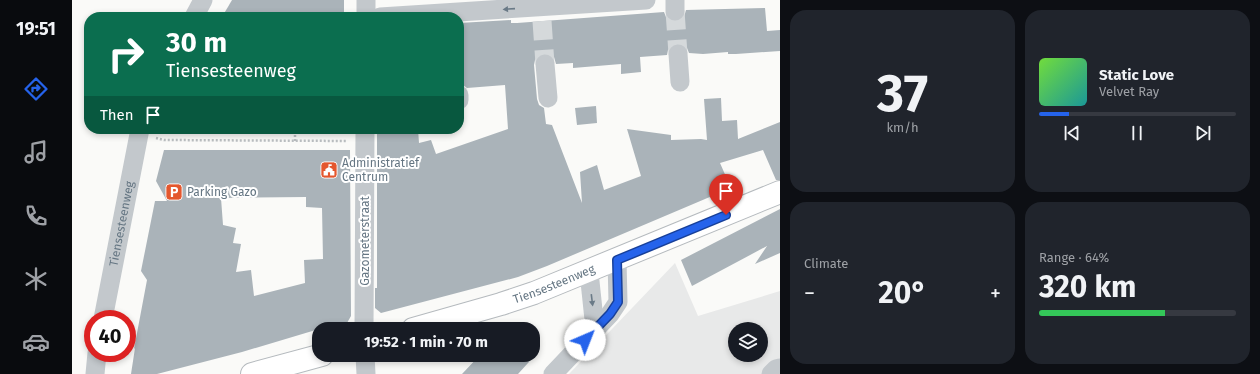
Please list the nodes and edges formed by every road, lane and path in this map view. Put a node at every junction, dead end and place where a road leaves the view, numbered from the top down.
1 (203, 0) edge
2 (366, 0) edge
3 (646, 0) edge
4 (197, 12) edge
5 (366, 12) edge
6 (464, 15) edge
7 (678, 54) tunnel mouth
8 (545, 64) tunnel mouth
9 (680, 82) dead end
10 (548, 98) dead end
11 (139, 134) edge
12 (145, 134) edge
13 (295, 134) edge
14 (365, 135) edge
15 (295, 141) junction
16 (780, 192) edge
17 (617, 260) junction
18 (588, 272) junction
19 (105, 310) edge
20 (364, 322) edge
21 (438, 322) edge
22 (595, 329) junction
23 (312, 358) edge
24 (96, 362) edge
25 (365, 362) edge
26 (780, 368) edge
27 (95, 374) edge
28 (252, 374) edge
29 (366, 374) edge
30 (553, 374) edge
31 (771, 374) edge

1 - 4 street
2 - 5 street
3 -> 6 street
7 - 9 street
8 - 10 street
11 - 19 street, Tiensesteenweg
12 - 15 path
13 - 15 path
14 - 15 path
14 - 20 street, Gazometerstraat
16 - 17 main road, Tiensesteenweg
17 - 18 main road, Tiensesteenweg
17 - 22 street
18 - 21 main road, Tiensesteenweg
18 -> 22 street
22 - 30 street
23 - 28 main road
24 - 27 street
25 - 29 street
26 - 31 street

